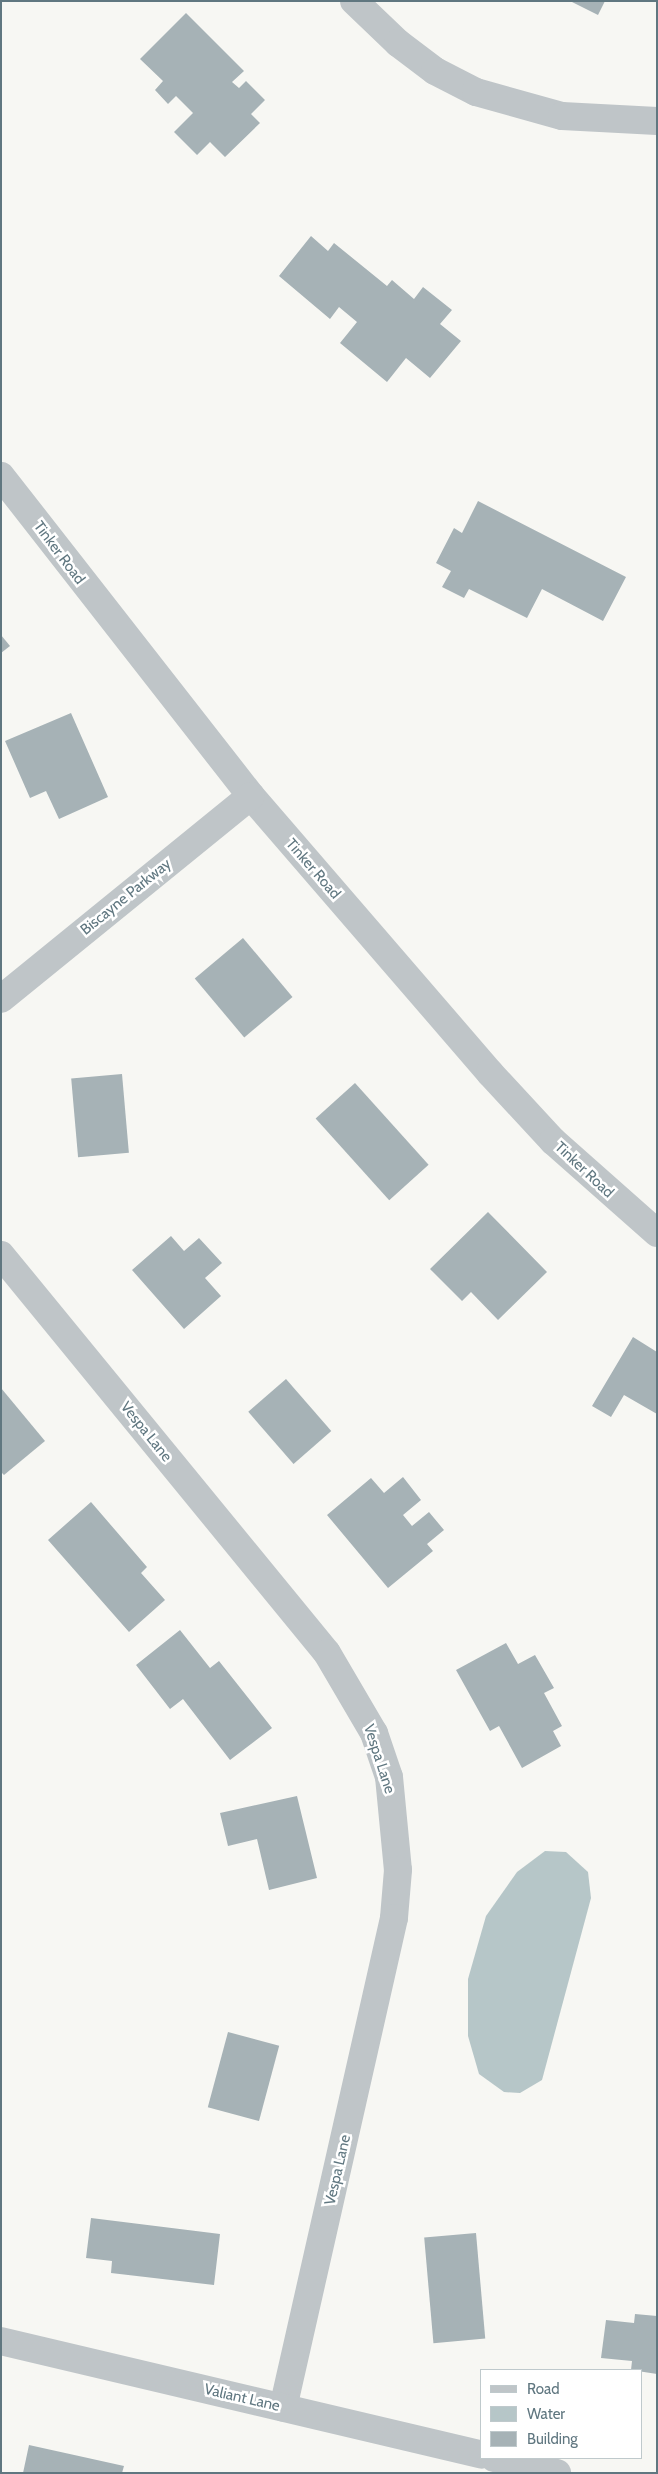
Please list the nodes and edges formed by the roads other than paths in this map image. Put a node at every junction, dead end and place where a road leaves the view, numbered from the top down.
1 (354, 1) edge
2 (657, 121) edge
3 (1, 476) edge
4 (251, 796) junction
5 (1, 999) edge
6 (657, 1233) edge
7 (1, 1255) edge
8 (1, 2341) edge
9 (283, 2408) junction
10 (480, 2455) edge
11 (498, 2459) edge
12 (557, 2473) edge

1 - 2 street
3 - 4 street, Tinker Road
4 - 5 street, Biscayne Parkway
4 - 6 street, Tinker Road
7 - 9 street, Vespa Lane
8 - 9 street, Valiant Lane
9 - 10 street, Valiant Lane
11 - 12 street

